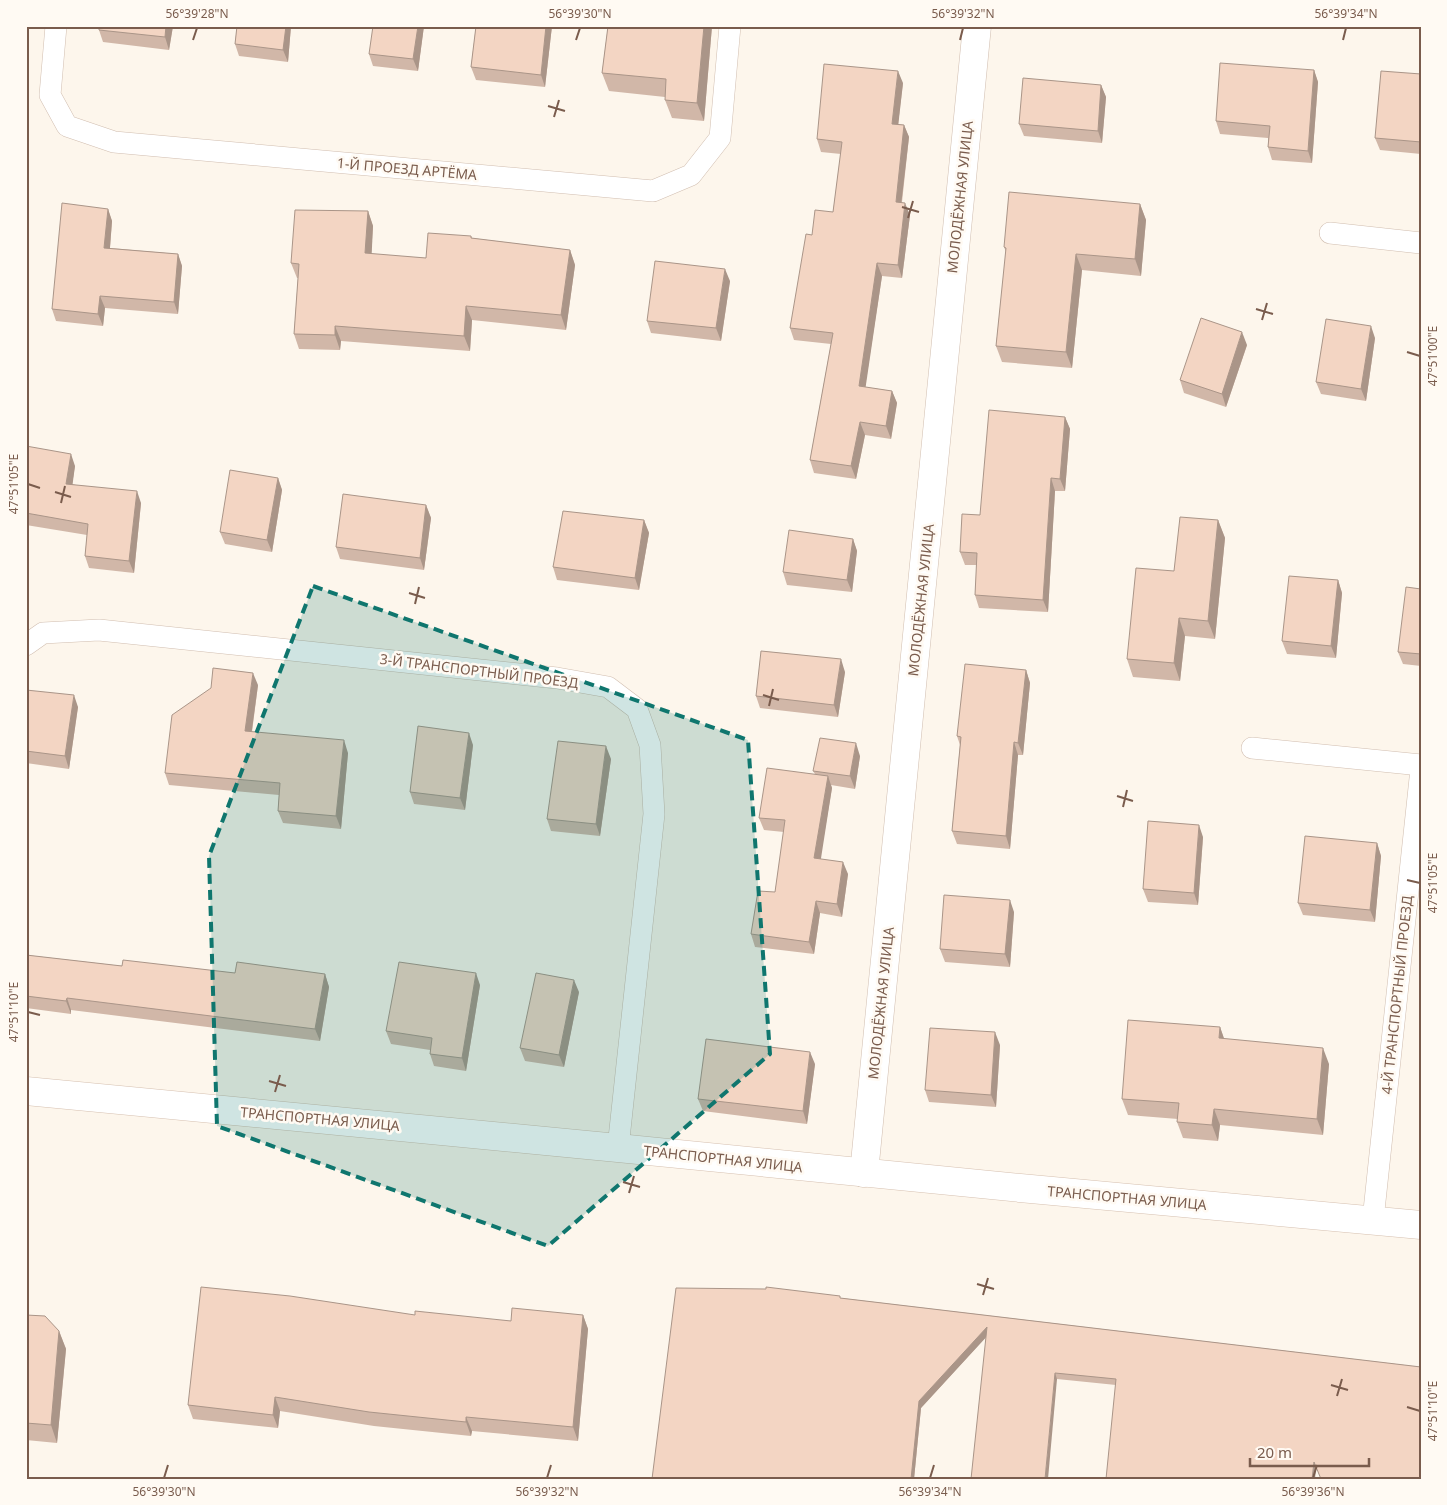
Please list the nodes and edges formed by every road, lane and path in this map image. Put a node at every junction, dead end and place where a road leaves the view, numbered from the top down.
1 (56, 26) edge
2 (730, 26) edge
3 (977, 26) edge
4 (1330, 233) dead end
5 (1421, 243) edge
6 (26, 645) edge
7 (1252, 748) dead end
8 (1421, 767) edge
9 (26, 1091) edge
10 (618, 1148) junction
11 (864, 1173) junction
12 (1373, 1220) junction
13 (1421, 1225) edge

1 - 2 lane, 1-Й ПРОЕЗД АРТЁМА
3 - 11 street, МОЛОДЁЖНАЯ УЛИЦА
4 - 5 lane
6 - 10 lane, 3-Й ТРАНСПОРТНЫЙ ПРОЕЗД
7 - 8 lane, 4-Й ТРАНСПОРТНЫЙ ПРОЕЗД
8 - 12 lane, 4-Й ТРАНСПОРТНЫЙ ПРОЕЗД
9 - 10 street, ТРАНСПОРТНАЯ УЛИЦА
10 - 11 street, ТРАНСПОРТНАЯ УЛИЦА
11 - 12 street, ТРАНСПОРТНАЯ УЛИЦА
12 - 13 street, ТРАНСПОРТНАЯ УЛИЦА

